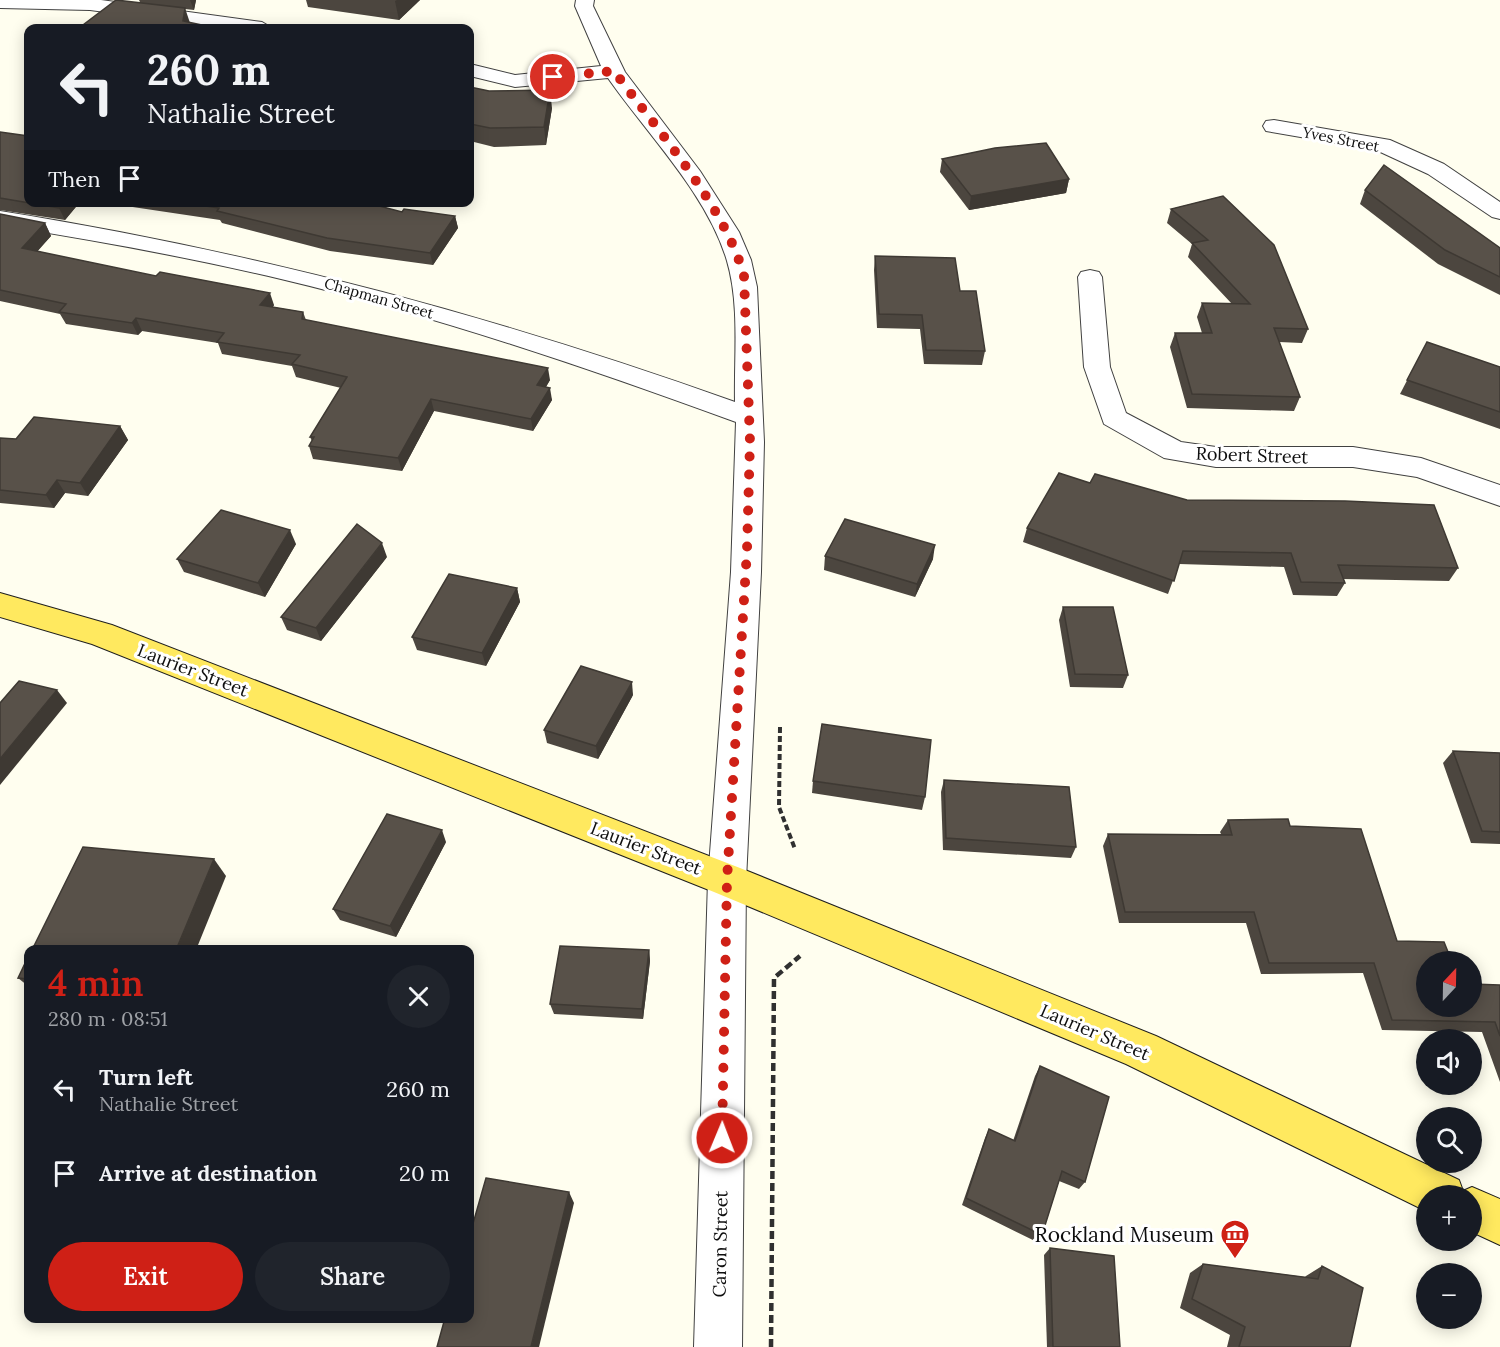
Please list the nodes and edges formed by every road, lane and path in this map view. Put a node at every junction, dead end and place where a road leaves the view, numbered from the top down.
1 (585, 0) edge
2 (0, 2) edge
3 (233, 24) edge
4 (474, 71) edge
5 (614, 71) junction
6 (1274, 126) dead end
7 (1500, 212) edge
8 (0, 218) edge
9 (1090, 278) dead end
10 (748, 417) junction
11 (1500, 496) edge
12 (0, 605) edge
13 (727, 880) junction
14 (800, 956) dead end
15 (1420, 1185) edge
16 (1482, 1214) edge
17 (1500, 1223) edge
18 (718, 1347) edge
19 (771, 1347) edge

1 - 5 street, Caron Street
2 - 3 street
4 - 5 street
5 - 10 street, Caron Street
6 - 7 street, Yves Street
8 - 10 street, Chapman Street
9 - 11 street, Robert Street
10 - 13 street, Caron Street
12 - 13 main road, Laurier Street
13 - 15 main road, Laurier Street
13 - 18 street, Caron Street
14 - 19 path
16 - 17 main road

